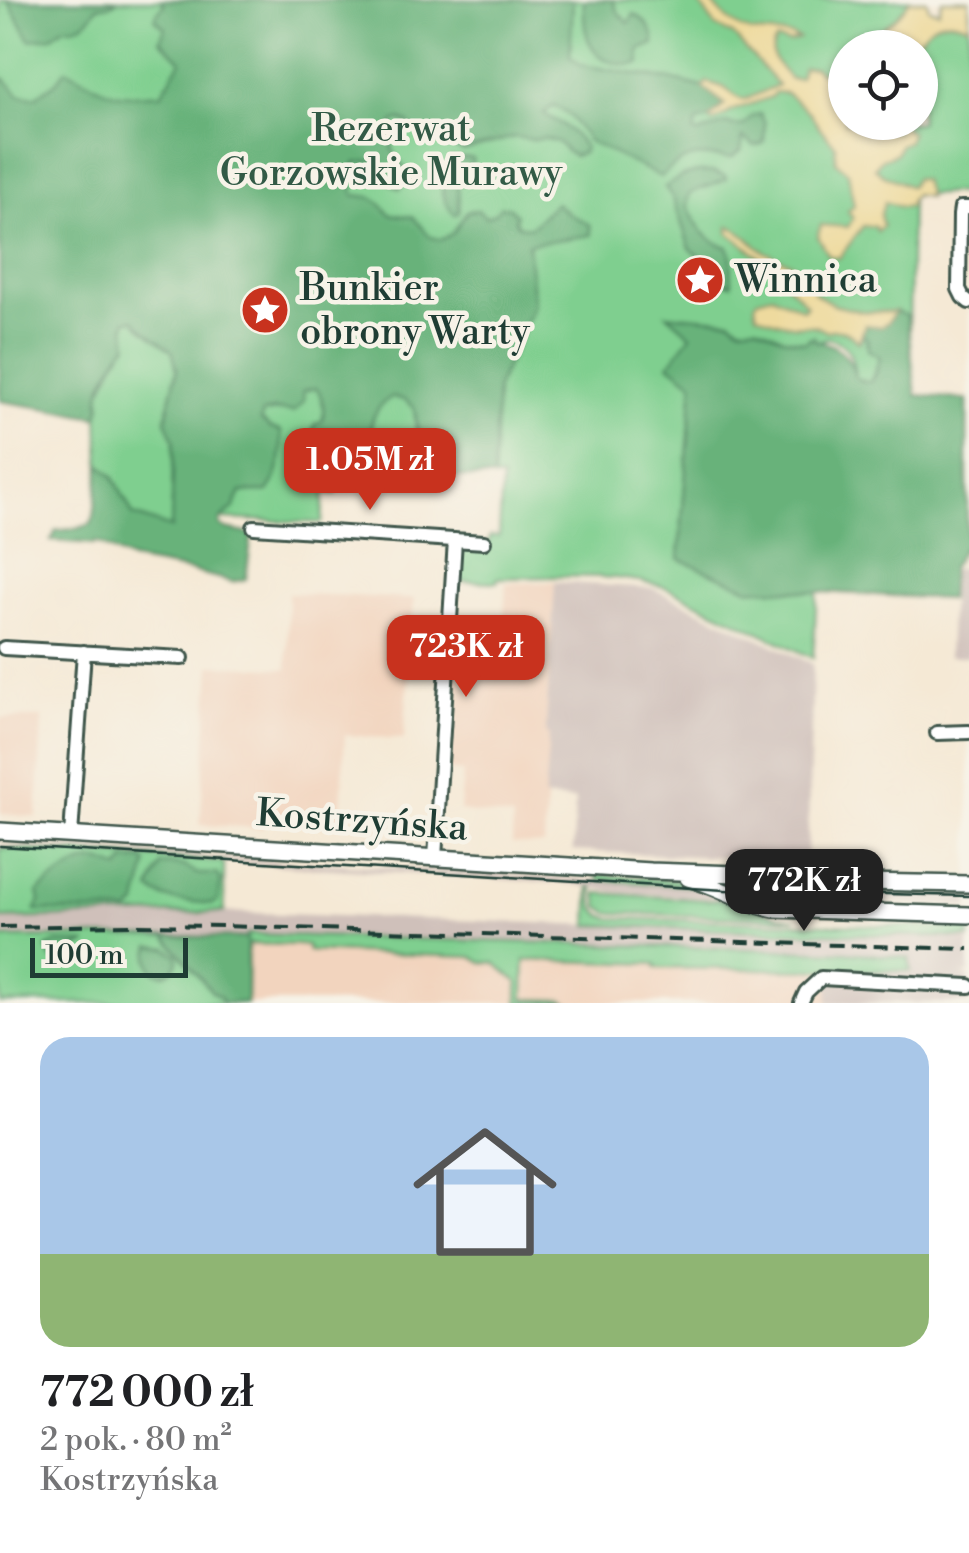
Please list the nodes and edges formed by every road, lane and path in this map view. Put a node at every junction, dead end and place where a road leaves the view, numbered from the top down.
1 (969, 208) edge
2 (969, 302) edge
3 (254, 527) dead end
4 (455, 540) junction
5 (484, 542) dead end
6 (4, 648) dead end
7 (84, 652) junction
8 (182, 658) dead end
9 (937, 732) dead end
10 (969, 732) edge
11 (0, 831) edge
12 (71, 836) junction
13 (435, 858) junction
14 (650, 871) junction
15 (809, 880) junction
16 (969, 884) edge
17 (801, 912) junction
18 (969, 915) edge
19 (969, 986) edge
20 (801, 1003) edge

1 - 2 street
3 - 4 street
4 - 5 street
4 - 13 street
6 - 7 street
7 - 8 street
7 - 12 street
9 - 10 street
11 - 12 main road, Kostrzyńska
12 - 13 main road, Kostrzyńska
13 - 14 main road, Kostrzyńska
14 - 15 main road, Kostrzyńska
14 - 17 main road, Kostrzyńska
15 - 16 main road, Kostrzyńska
15 - 17 main road
17 - 18 main road, Kostrzyńska
19 - 20 street

